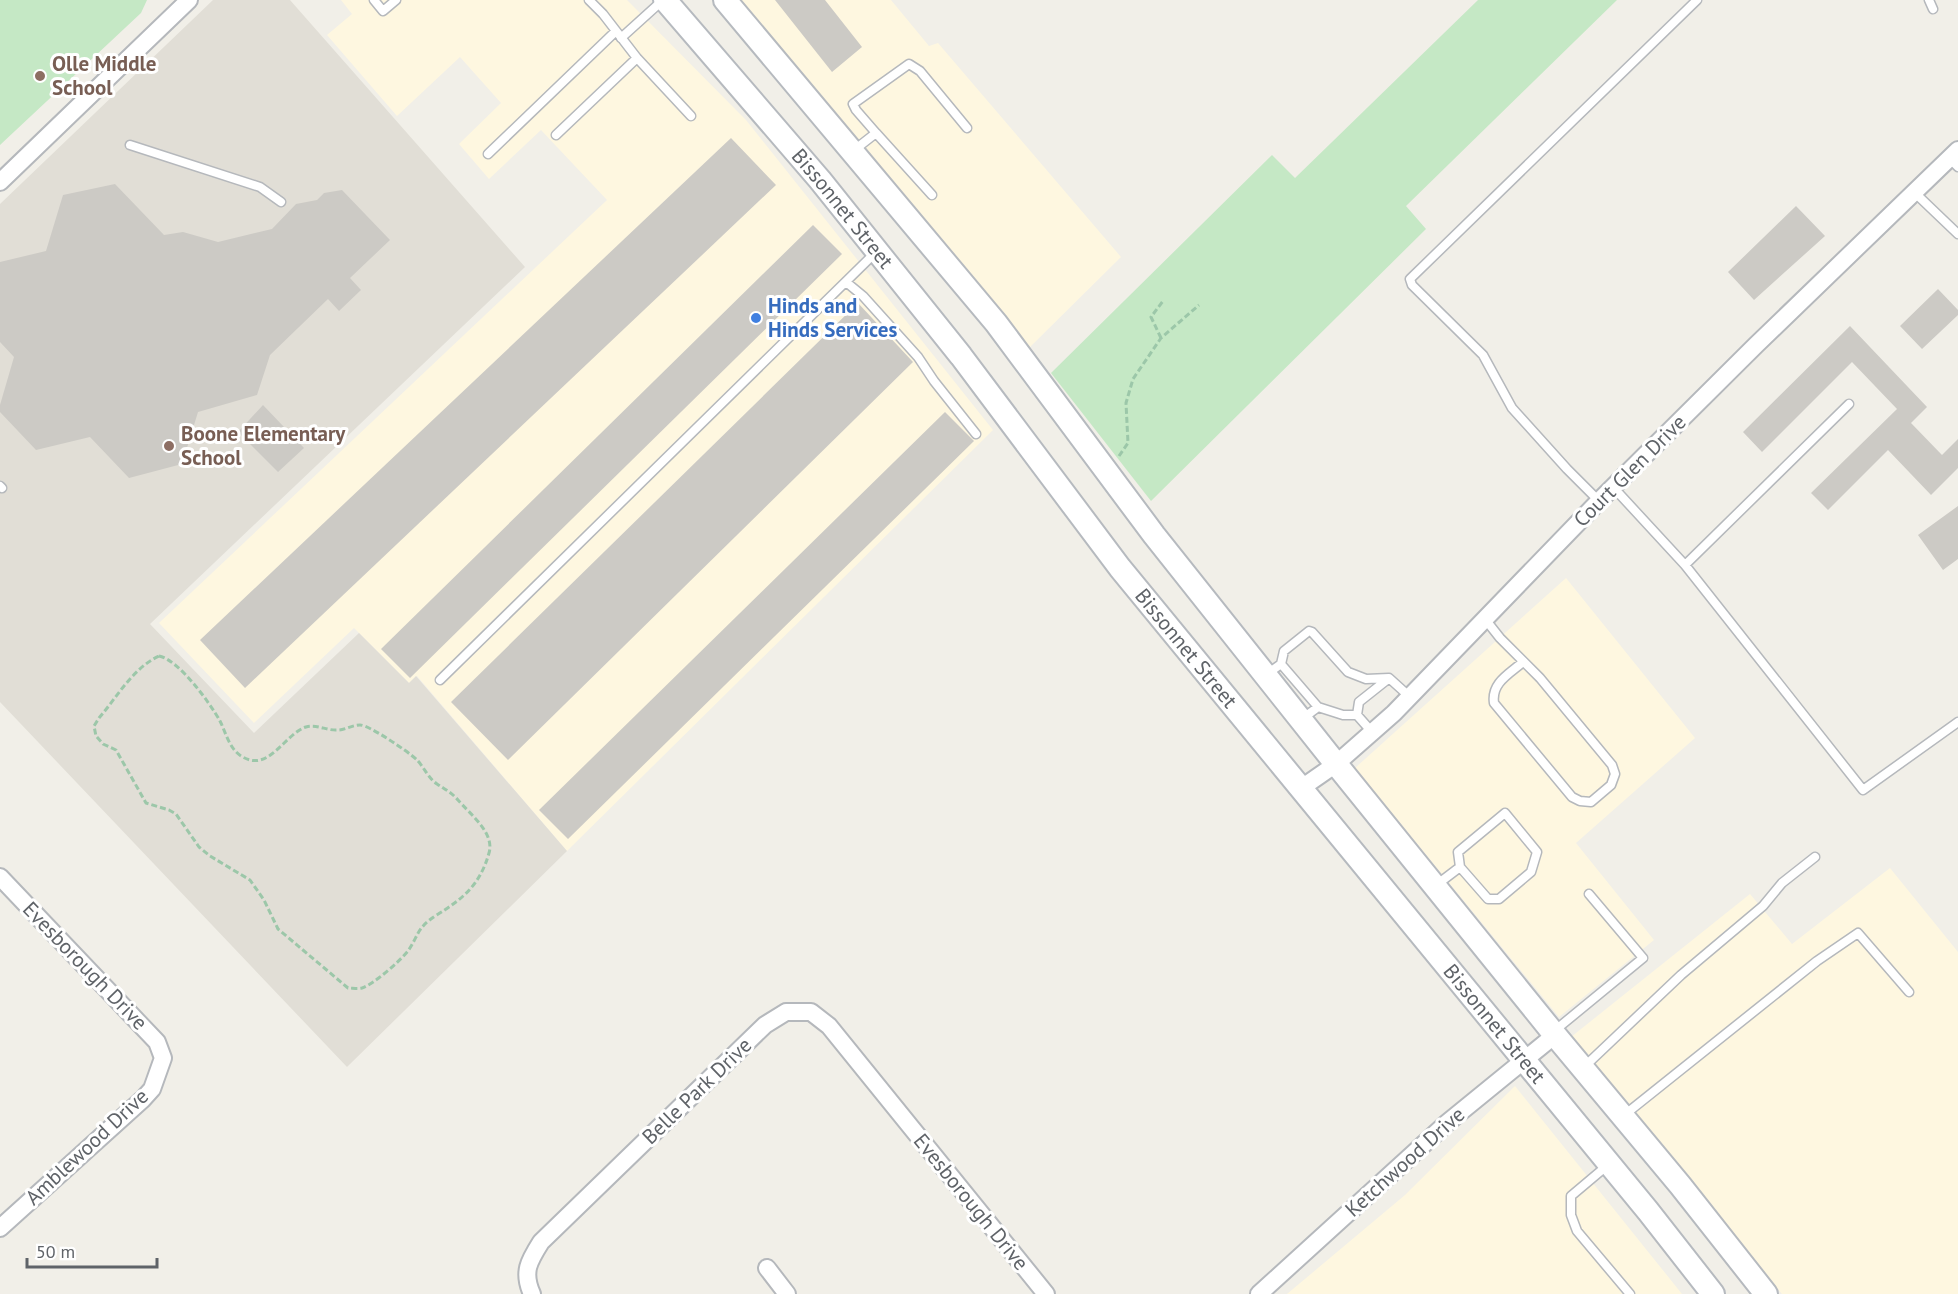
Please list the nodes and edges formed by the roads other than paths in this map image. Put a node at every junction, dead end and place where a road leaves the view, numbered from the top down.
1 (189, 0) edge
2 (374, 0) edge
3 (396, 0) edge
4 (589, 0) edge
5 (664, 0) edge
6 (725, 0) edge
7 (1696, 0) edge
8 (1929, 0) edge
9 (1933, 9) dead end
10 (619, 34) junction
11 (637, 58) junction
12 (691, 116) dead end
13 (967, 128) dead end
14 (876, 133) junction
15 (556, 135) dead end
16 (130, 145) dead end
17 (852, 152) junction
18 (488, 154) dead end
19 (1955, 158) edge
20 (0, 182) edge
21 (1914, 192) junction
22 (932, 195) dead end
23 (281, 202) dead end
24 (1958, 234) edge
25 (877, 251) junction
26 (846, 282) junction
27 (1849, 404) dead end
28 (976, 434) dead end
29 (1613, 488) junction
30 (1599, 501) junction
31 (1685, 565) junction
32 (1485, 619) junction
33 (1523, 662) junction
34 (1273, 669) junction
35 (1389, 678) junction
36 (440, 680) dead end
37 (1410, 697) junction
38 (1309, 714) junction
39 (1357, 715) junction
40 (1958, 722) edge
41 (1372, 732) junction
42 (1336, 764) junction
43 (1300, 789) junction
44 (1815, 857) dead end
45 (1460, 867) junction
46 (0, 877) edge
47 (1435, 887) junction
48 (1589, 894) dead end
49 (1909, 992) dead end
50 (1554, 1034) junction
51 (163, 1058) joint
52 (1523, 1060) junction
53 (1582, 1068) junction
54 (896, 1109) joint
55 (1623, 1116) junction
56 (1609, 1164) junction
57 (3, 1220) edge
58 (767, 1268) dead end
59 (532, 1294) edge
60 (787, 1294) edge
61 (1046, 1294) edge
62 (1259, 1294) edge
63 (1630, 1294) edge
64 (1713, 1294) edge
65 (1766, 1294) edge

1 - 20 street
2 - 3 lane
4 - 10 lane
5 - 10 lane
5 - 25 main road, Bissonnet Street
6 - 17 main road, Bissonnet Street
7 - 30 lane
8 - 9 lane
10 - 11 lane
10 - 18 lane
11 - 12 lane
11 - 15 lane
13 - 14 lane
14 - 17 lane
14 - 22 lane
16 - 23 lane
17 - 34 main road, Bissonnet Street
19 - 21 street, Court Glen Drive
21 - 24 lane
21 - 29 street, Court Glen Drive
25 - 26 lane
25 - 43 main road, Bissonnet Street
26 - 28 lane
26 - 36 lane
27 - 31 lane
29 - 30 street, Court Glen Drive
29 - 31 lane
30 - 32 street, Court Glen Drive
31 - 40 lane
32 - 33 lane
32 - 37 street, Court Glen Drive
33 - 33 lane
34 - 35 lane
34 - 38 main road, Bissonnet Street
35 - 37 lane
35 - 39 lane
37 - 41 street, Court Glen Drive
38 - 39 lane
38 - 42 main road, Bissonnet Street
39 - 41 lane
41 - 42 street, Court Glen Drive
42 - 43 street, Court Glen Drive
42 - 47 main road, Bissonnet Street
43 - 52 main road, Bissonnet Street
44 - 53 lane
45 - 45 lane
45 - 47 lane
46 - 51 street, Evesborough Drive
47 - 50 main road, Bissonnet Street
48 - 50 lane
49 - 55 lane
50 - 52 street, Ketchwood Drive
50 - 53 main road, Bissonnet Street
51 - 57 street, Amblewood Drive
52 - 56 main road, Bissonnet Street
52 - 62 street, Ketchwood Drive
53 - 55 main road, Bissonnet Street
54 - 59 street, Belle Park Drive
54 - 61 street, Evesborough Drive
55 - 65 main road, Bissonnet Street
56 - 63 lane
56 - 64 main road, Bissonnet Street
58 - 60 street

